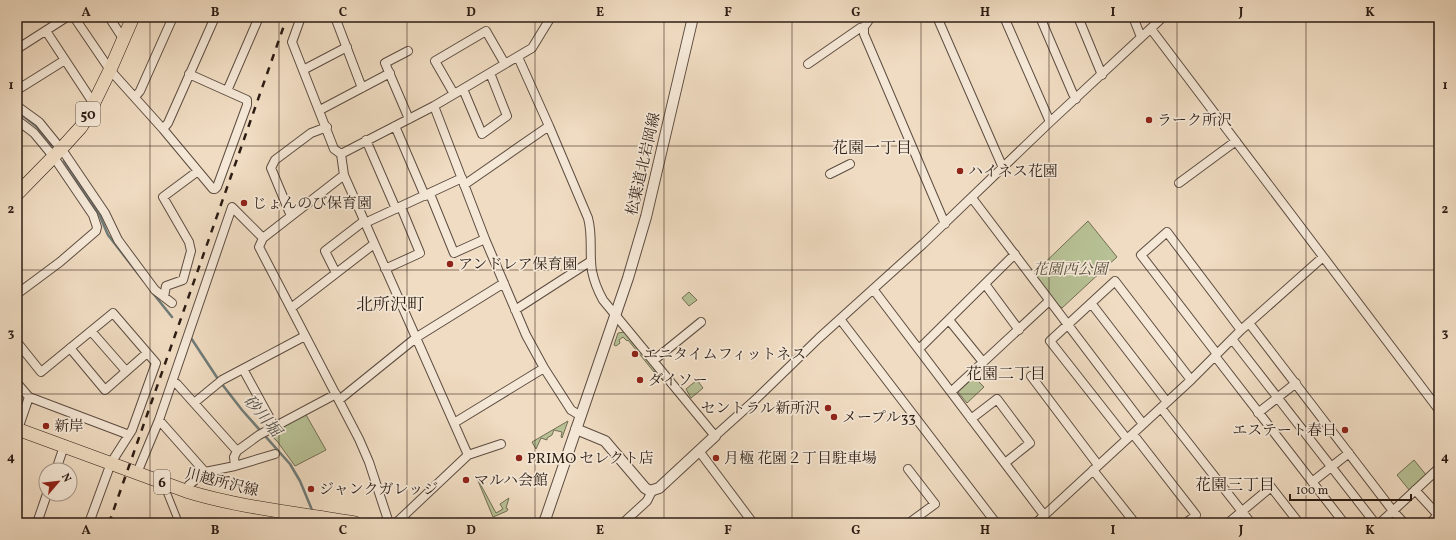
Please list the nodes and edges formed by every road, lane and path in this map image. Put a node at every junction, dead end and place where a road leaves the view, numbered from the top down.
1 (67, 17) edge
2 (74, 17) edge
3 (109, 17) edge
4 (133, 17) edge
5 (173, 17) edge
6 (215, 17) edge
7 (259, 17) edge
8 (301, 17) edge
9 (335, 17) edge
10 (551, 17) edge
11 (693, 17) edge
12 (871, 17) edge
13 (937, 17) edge
14 (1004, 17) edge
15 (1040, 17) edge
16 (1078, 17) edge
17 (1133, 17) edge
18 (1163, 17) edge
19 (864, 27) junction
20 (1151, 29) junction
21 (46, 31) junction
22 (1142, 37) junction
23 (124, 40) junction
24 (347, 47) junction
25 (17, 49) edge
26 (408, 51) dead end
27 (518, 57) junction
28 (65, 60) junction
29 (505, 64) junction
30 (808, 64) dead end
31 (110, 70) junction
32 (304, 70) junction
33 (390, 73) junction
34 (490, 73) junction
35 (189, 74) junction
36 (1102, 75) junction
37 (362, 88) junction
38 (463, 89) junction
39 (17, 90) edge
40 (227, 91) junction
41 (454, 94) junction
42 (135, 97) junction
43 (1076, 99) junction
44 (94, 104) junction
45 (17, 106) edge
46 (434, 106) junction
47 (320, 110) junction
48 (409, 118) junction
49 (17, 120) edge
50 (1050, 122) junction
51 (395, 126) junction
52 (549, 126) junction
53 (327, 127) junction
54 (163, 129) junction
55 (366, 140) junction
56 (1236, 141) junction
57 (57, 153) junction
58 (341, 154) junction
59 (850, 164) dead end
60 (1003, 168) junction
61 (198, 171) junction
62 (344, 174) junction
63 (830, 174) dead end
64 (463, 181) junction
65 (1179, 183) dead end
66 (17, 194) edge
67 (428, 195) junction
68 (972, 198) junction
69 (399, 208) junction
70 (291, 216) junction
71 (365, 222) junction
72 (945, 224) junction
73 (263, 238) junction
74 (485, 239) junction
75 (374, 244) junction
76 (1015, 254) junction
77 (1323, 257) junction
78 (591, 260) junction
79 (385, 269) junction
80 (336, 273) junction
81 (504, 283) junction
82 (984, 284) junction
83 (873, 289) junction
84 (17, 294) edge
85 (164, 297) junction
86 (1049, 301) junction
87 (172, 303) dead end
88 (1091, 303) junction
89 (291, 308) junction
90 (515, 310) junction
91 (615, 316) junction
92 (840, 319) junction
93 (949, 320) junction
94 (701, 322) dead end
95 (1249, 323) junction
96 (1067, 326) junction
97 (1019, 330) junction
98 (1241, 330) junction
99 (91, 331) junction
100 (305, 336) junction
101 (417, 338) junction
102 (1232, 339) junction
103 (17, 342) edge
104 (70, 348) junction
105 (919, 349) junction
106 (147, 352) junction
107 (1216, 355) junction
108 (653, 361) junction
109 (983, 362) junction
110 (544, 368) junction
111 (243, 369) junction
112 (126, 371) junction
113 (1031, 376) dead end
114 (1191, 380) junction
115 (172, 382) junction
116 (17, 383) edge
117 (1296, 383) junction
118 (951, 392) junction
119 (29, 397) junction
120 (337, 397) junction
121 (1278, 398) junction
122 (194, 403) junction
123 (1164, 405) junction
124 (1439, 410) edge
125 (1258, 413) junction
126 (581, 416) junction
127 (971, 419) junction
128 (159, 420) junction
129 (454, 423) junction
130 (1143, 424) junction
131 (274, 426) junction
132 (576, 429) junction
133 (17, 430) edge
134 (128, 436) junction
135 (715, 436) junction
136 (1130, 437) junction
137 (501, 444) dead end
138 (64, 446) junction
139 (237, 451) junction
140 (698, 451) junction
141 (1349, 453) junction
142 (275, 454) dead end
143 (468, 456) junction
144 (59, 462) edge
145 (111, 463) junction
146 (1005, 463) junction
147 (235, 466) junction
148 (1096, 467) junction
149 (1331, 467) junction
150 (1439, 468) edge
151 (908, 469) dead end
152 (204, 472) junction
153 (137, 473) junction
154 (162, 482) junction
155 (1312, 482) junction
156 (1415, 490) junction
157 (186, 491) junction
158 (652, 491) junction
159 (44, 502) edge
160 (1242, 511) junction
161 (1393, 511) junction
162 (1044, 515) junction
163 (37, 523) edge
164 (89, 523) edge
165 (177, 523) edge
166 (355, 523) edge
167 (390, 523) edge
168 (396, 523) edge
169 (544, 523) edge
170 (623, 523) edge
171 (753, 523) edge
172 (909, 523) edge
173 (996, 523) edge
174 (1036, 523) edge
175 (1135, 523) edge
176 (1186, 523) edge
177 (1228, 523) edge
178 (1251, 523) edge
179 (1299, 523) edge
180 (1344, 523) edge
181 (1375, 523) edge
182 (1380, 523) edge
183 (1404, 523) edge
184 (1430, 523) edge

1 - 21 street
2 - 31 street
3 - 23 street
4 - 23 main road, 50
5 - 42 street
6 - 35 street
7 - 40 street
8 - 32 street
9 - 24 street
10 - 27 street
11 - 91 street, 松葉道北岩岡線
12 - 19 street
13 - 60 street
14 - 50 street
15 - 43 street
16 - 36 street
17 - 22 street
18 - 20 street
19 - 30 street
19 - 72 street
20 - 22 street
20 - 56 street
21 - 25 street
21 - 28 street
22 - 36 street
23 - 31 main road, 50
24 - 32 street
24 - 37 street
26 - 33 street
27 - 29 street
27 - 52 street
28 - 39 street
28 - 44 street
29 - 34 street
29 - 41 street
31 - 42 street
31 - 44 main road, 50
32 - 47 street
33 - 37 street
33 - 48 street
34 - 38 street
34 - 38 street
35 - 40 street
35 - 54 street
36 - 43 street
37 - 47 street
38 - 41 street
40 - 61 street
41 - 46 street
42 - 54 street
43 - 50 street
44 - 57 main road, 50
45 - 57 street
46 - 48 street
46 - 64 street
47 - 53 street
48 - 51 street
49 - 57 street
50 - 60 street
51 - 55 street
51 - 67 street
52 - 64 street
52 - 78 street
53 - 58 street
53 - 70 street
54 - 61 street
55 - 58 street
55 - 69 street
56 - 65 street
56 - 77 street
57 - 66 main road, 50
57 - 84 street
57 - 85 street
58 - 62 street
59 - 63 street
60 - 68 street
61 - 85 street
62 - 70 street
62 - 71 street
64 - 67 street
64 - 74 street
67 - 69 street
67 - 74 street
68 - 72 street
68 - 76 street
69 - 71 street
69 - 79 street
70 - 73 street
71 - 75 street
71 - 80 street
72 - 83 street
73 - 89 street
73 - 115 street
74 - 81 street
75 - 79 street
75 - 80 street
76 - 82 street
76 - 86 street
77 - 95 street
77 - 124 street
78 - 90 street
78 - 91 street
79 - 101 street
80 - 89 street
81 - 90 street
81 - 101 street
82 - 93 street
82 - 97 street
83 - 92 street
83 - 105 street
85 - 87 street
86 - 96 street
86 - 97 street
88 - 96 street
88 - 114 street
88 - 123 street
89 - 100 street
90 - 110 street
91 - 108 street
91 - 126 street, 松葉道北岩岡線
92 - 135 street
92 - 173 street
93 - 105 street
93 - 109 street
94 - 108 street
95 - 98 street
95 - 117 street
96 - 130 street
96 - 136 street
97 - 109 street
98 - 102 street
98 - 107 street
99 - 104 street
99 - 106 street
99 - 112 street
100 - 111 street
100 - 120 street
101 - 120 street
101 - 129 street
102 - 107 street
102 - 121 street
103 - 104 street
104 - 112 street
105 - 118 street
106 - 112 street
106 - 134 street
107 - 114 street
107 - 125 street
108 - 135 street
109 - 118 street
110 - 126 street
110 - 129 street
111 - 122 street
111 - 131 street
113 - 148 street
114 - 123 street
115 - 122 street
115 - 128 street
116 - 119 street
117 - 121 street
117 - 141 street
118 - 127 street
119 - 133 street
119 - 134 street
120 - 131 street
120 - 167 street
121 - 125 street
121 - 149 street
122 - 139 street
123 - 130 street
123 - 160 street
125 - 155 street
126 - 132 street, 松葉道北岩岡線
127 - 146 street
127 - 146 street
128 - 152 street
128 - 153 street
129 - 143 street
130 - 136 street
131 - 139 street
132 - 158 street
132 - 169 street, 松葉道北岩岡線
133 - 138 main road, 川越所沢線 / 6
134 - 145 street
135 - 140 street
136 - 148 street
136 - 176 street
137 - 143 street
138 - 144 street
138 - 145 main road, 川越所沢線 / 6
139 - 147 street
140 - 158 street
140 - 171 street
141 - 149 street
141 - 161 street
142 - 147 street
143 - 168 street
145 - 153 main road, 川越所沢線 / 6
145 - 164 street
146 - 162 street
147 - 152 street
148 - 162 street
148 - 175 street
149 - 155 street
149 - 181 street
150 - 156 street
151 - 172 street
152 - 157 street
153 - 154 main road, 川越所沢線 / 6
154 - 157 main road, 川越所沢線 / 6
154 - 165 street
155 - 180 street
156 - 161 street
156 - 184 street
157 - 166 main road, 川越所沢線 / 6
158 - 170 street
159 - 163 street
160 - 177 street
160 - 178 street
160 - 179 street
161 - 182 street
161 - 183 street
162 - 174 street

